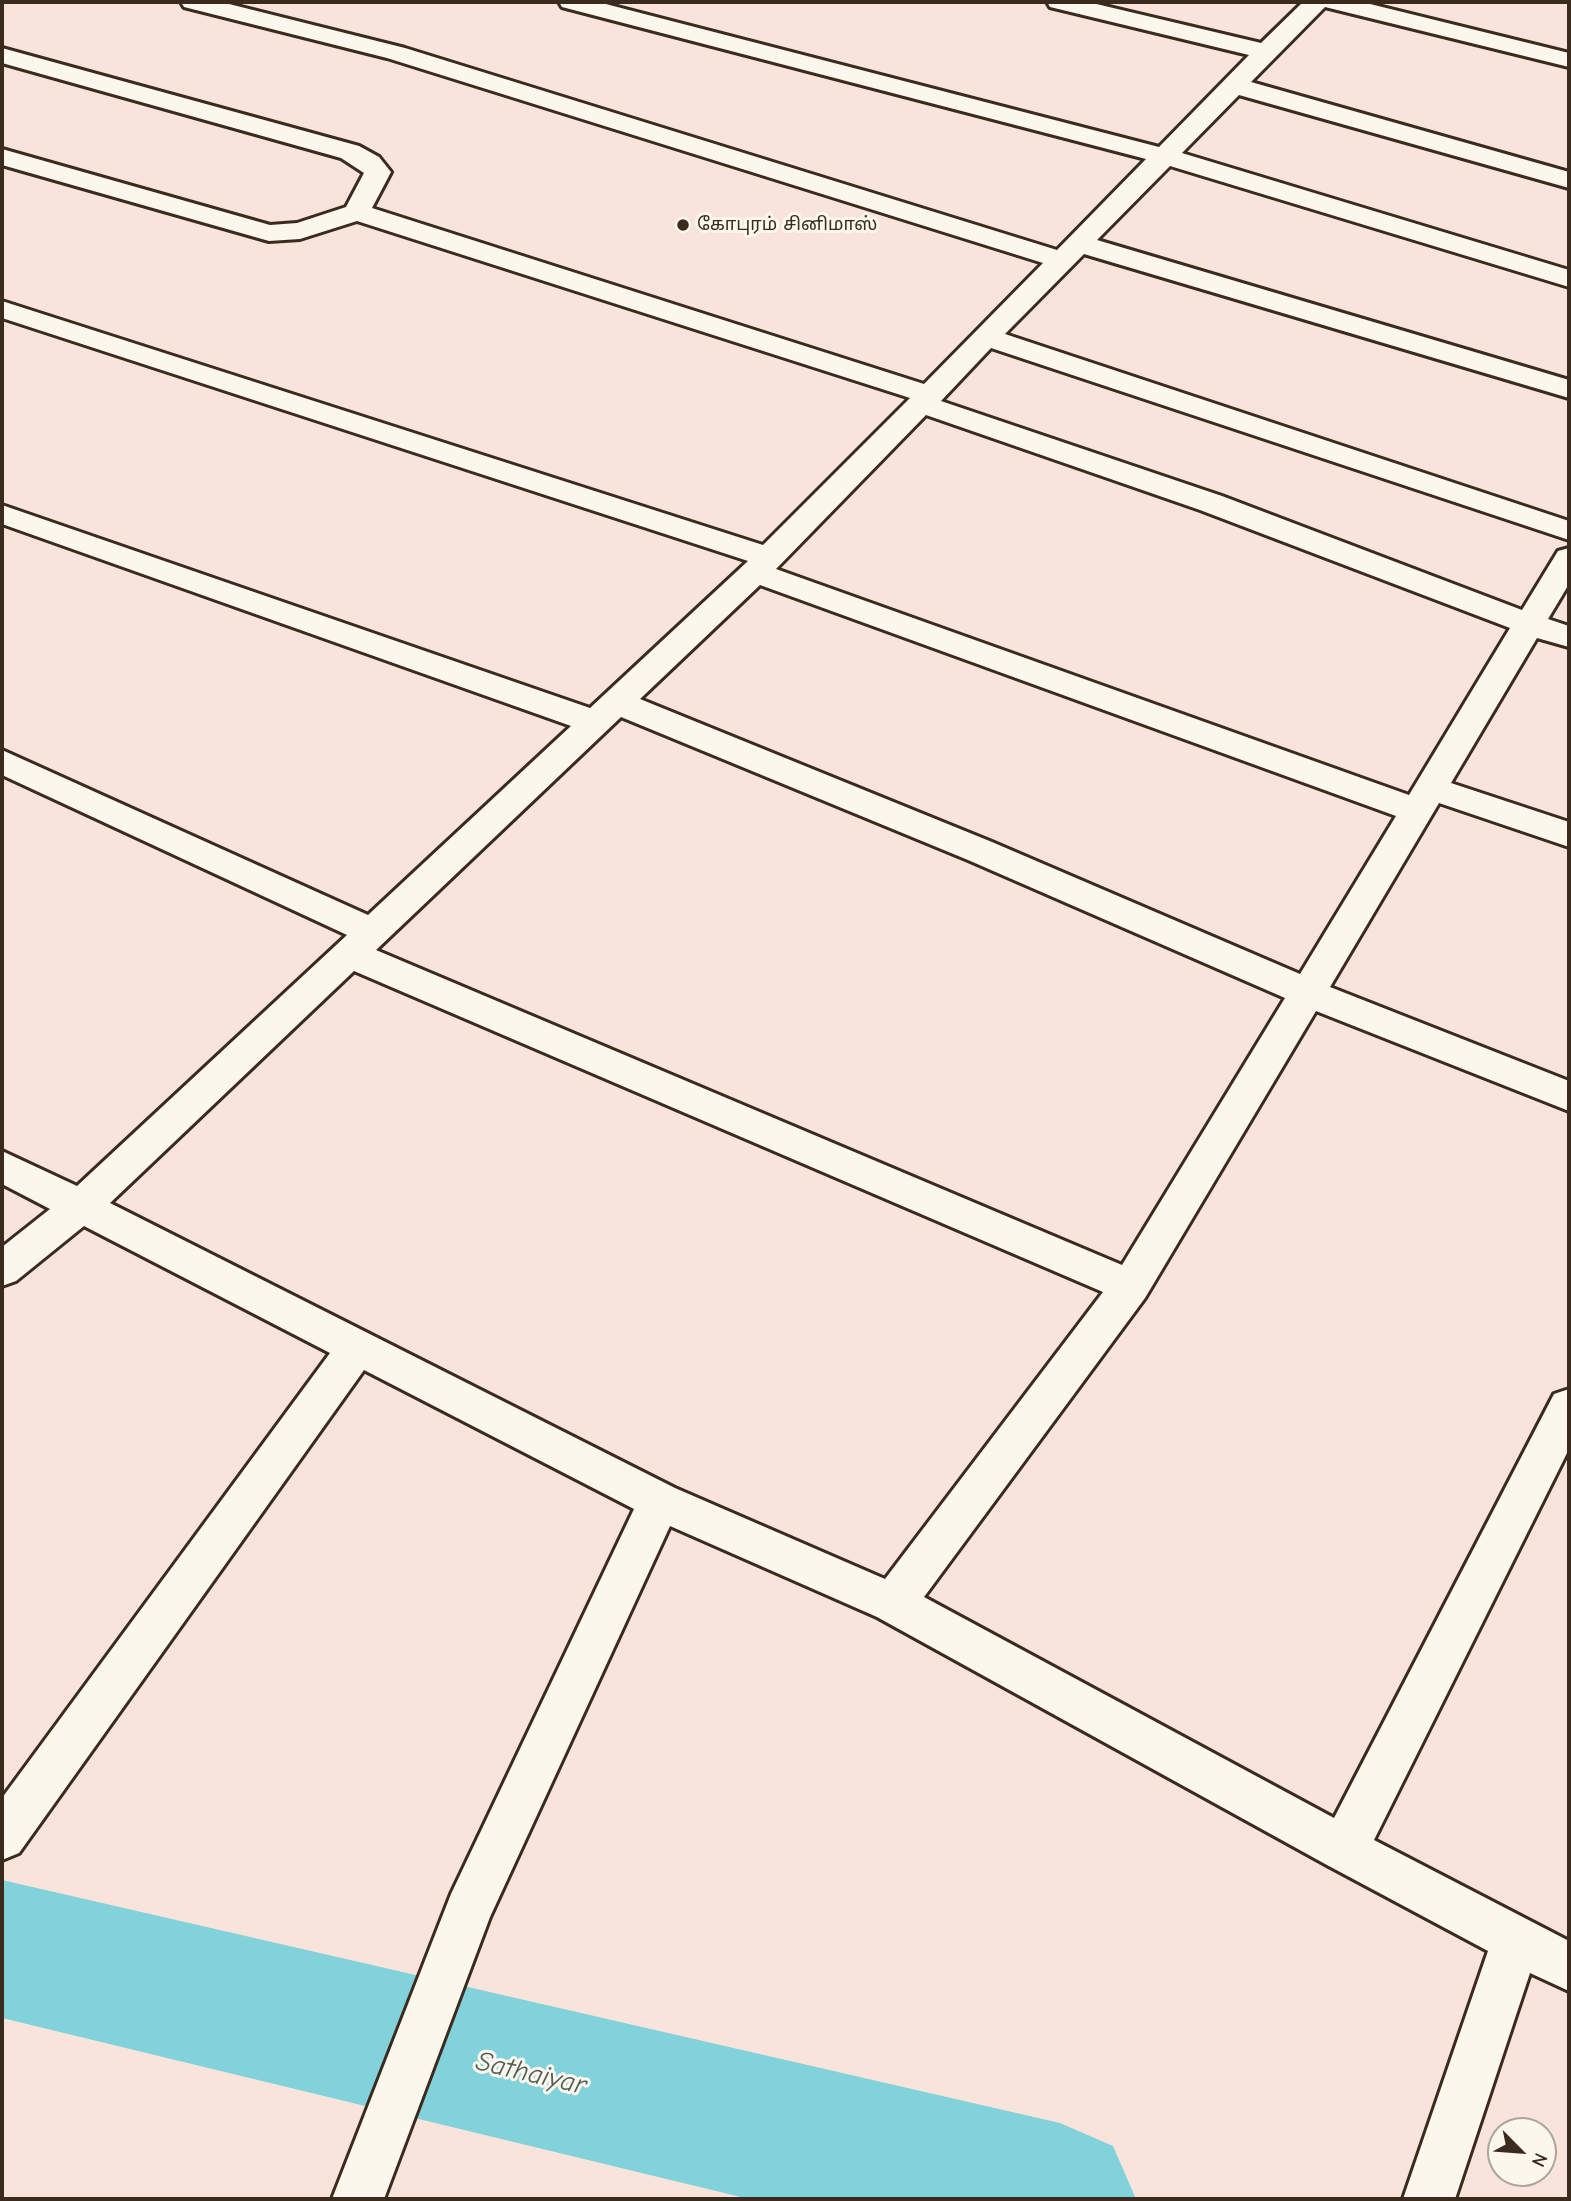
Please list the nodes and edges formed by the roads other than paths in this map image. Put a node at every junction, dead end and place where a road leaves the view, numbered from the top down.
1 (193, 2) edge
2 (571, 2) edge
3 (1059, 2) edge
4 (1316, 2) edge
5 (1332, 2) edge
6 (1266, 52) junction
7 (2, 55) edge
8 (1569, 60) edge
9 (1233, 85) junction
10 (1165, 156) junction
11 (2, 157) edge
12 (1569, 180) edge
13 (358, 212) junction
14 (1069, 251) junction
15 (1569, 279) edge
16 (2, 309) edge
17 (986, 337) junction
18 (1569, 389) edge
19 (925, 400) junction
20 (2, 514) edge
21 (1569, 531) edge
22 (1569, 558) edge
23 (763, 565) junction
24 (1530, 624) junction
25 (1569, 637) edge
26 (605, 712) junction
27 (2, 761) edge
28 (1424, 800) junction
29 (1569, 835) edge
30 (361, 943) junction
31 (1308, 993) junction
32 (1569, 1097) edge
33 (2, 1166) edge
34 (80, 1207) junction
35 (2, 1270) edge
36 (1131, 1286) junction
37 (357, 1348) junction
38 (1569, 1407) edge
39 (660, 1501) junction
40 (893, 1603) junction
41 (2, 1837) edge
42 (1343, 1849) junction
43 (1516, 1941) junction
44 (1569, 1967) edge
45 (360, 2194) edge
46 (1429, 2199) edge

1 - 14 street
2 - 10 street
3 - 6 street
4 - 6 street
5 - 8 street
6 - 9 street
7 - 13 street
9 - 10 street
9 - 12 street
10 - 14 street
10 - 15 street
11 - 13 street
13 - 19 street
14 - 17 street
14 - 18 street
16 - 23 street
17 - 19 street
17 - 21 street
19 - 23 street
19 - 24 street
20 - 26 street
22 - 24 street
23 - 26 street
23 - 28 street
24 - 25 street
24 - 28 street
26 - 30 street
26 - 31 street
27 - 30 street
28 - 29 street
28 - 31 street
30 - 34 street
30 - 36 street
31 - 32 street
31 - 36 street
33 - 34 street
34 - 35 street
34 - 37 street
36 - 40 street
37 - 39 street
37 - 41 street
38 - 42 street
39 - 40 street
39 - 45 street
40 - 42 street
42 - 43 street
43 - 44 street
43 - 46 street

